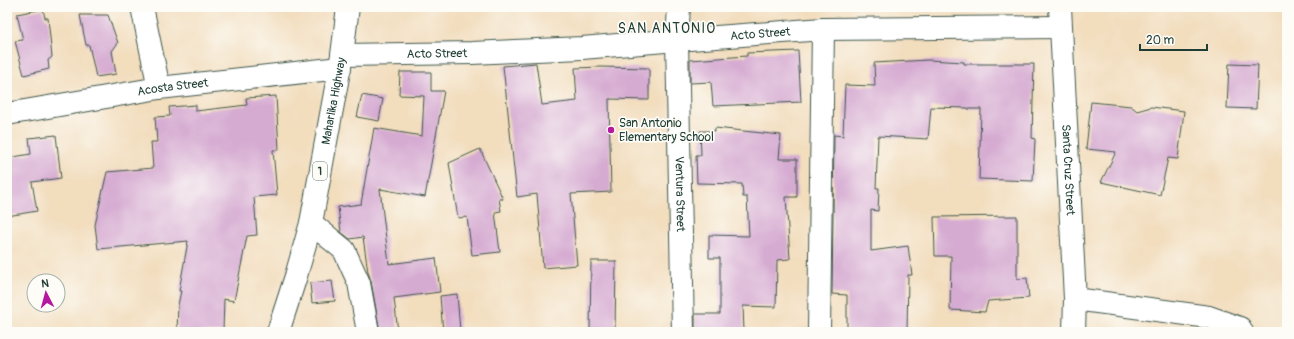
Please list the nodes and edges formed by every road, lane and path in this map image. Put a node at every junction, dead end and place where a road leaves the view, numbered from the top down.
1 (142, 7) edge
2 (348, 7) edge
3 (679, 7) edge
4 (1060, 17) edge
5 (823, 29) junction
6 (677, 40) junction
7 (341, 61) junction
8 (159, 88) junction
9 (7, 114) edge
10 (311, 223) junction
11 (1075, 299) junction
12 (278, 332) edge
13 (368, 332) edge
14 (683, 332) edge
15 (820, 332) edge
16 (1074, 332) edge
17 (1242, 332) edge

1 - 8 street
2 - 7 street, Maharlika Highway / 1
3 - 6 street, Ventura Street
4 - 5 street, Acto Street
4 - 11 street, Santa Cruz Street
5 - 6 street, Acto Street
5 - 15 street
6 - 7 street, Acto Street
6 - 14 street, Ventura Street
7 - 8 street, Acosta Street
7 - 10 street, Maharlika Highway / 1
8 - 9 street, Acosta Street
10 - 12 street, Maharlika Highway / 1
10 - 13 street
11 - 16 street, Santa Cruz Street
11 - 17 street

